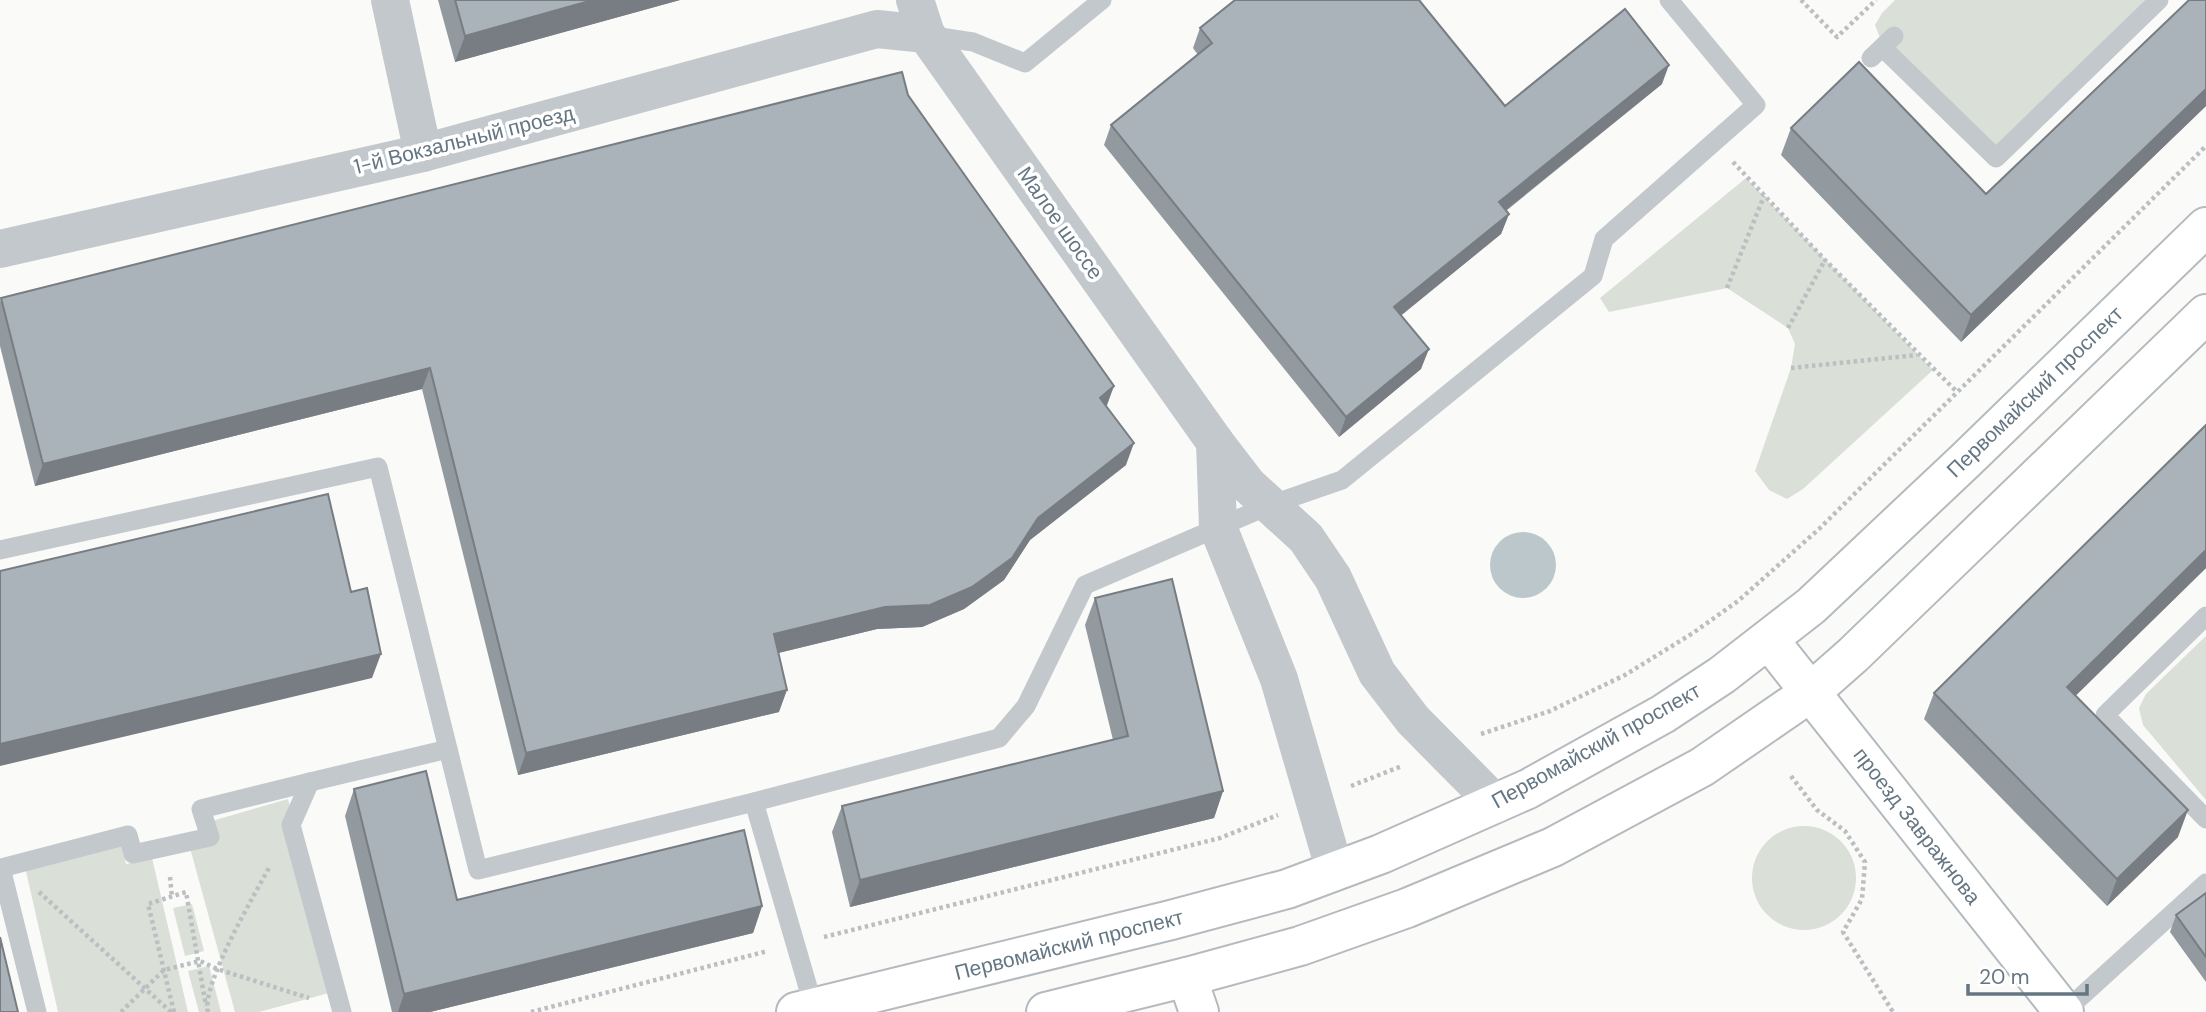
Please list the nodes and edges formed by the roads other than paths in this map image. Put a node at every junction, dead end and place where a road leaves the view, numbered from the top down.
1 (390, 0) edge
2 (1102, 0) edge
3 (1669, 0) edge
4 (2159, 0) edge
5 (921, 17) edge
6 (1882, 47) dead end
7 (423, 153) junction
8 (2206, 227) edge
9 (0, 249) edge
10 (2206, 314) edge
11 (1215, 442) junction
12 (1270, 505) junction
13 (1218, 527) junction
14 (0, 550) edge
15 (2206, 616) edge
16 (1769, 640) junction
17 (1811, 692) junction
18 (448, 750) junction
19 (310, 782) junction
20 (754, 802) junction
21 (1496, 804) junction
22 (2206, 819) edge
23 (1335, 871) junction
24 (2206, 883) edge
25 (1193, 995) edge
26 (341, 1010) edge
27 (805, 1010) edge
28 (37, 1012) edge
29 (1046, 1012) edge
30 (2064, 1012) edge

1 - 7 street
2 - 5 lane
3 - 12 lane
4 - 6 lane
5 - 7 street, 1-й Вокзальный проезд
5 - 11 street, Малое шоссе
7 - 9 street, 1-й Вокзальный проезд
8 - 16 main road, Первомайский проспект
10 - 17 main road
11 - 12 street, Малое шоссе
11 - 13 street
12 - 13 lane
12 - 21 street, Малое шоссе
13 - 20 lane
13 - 23 street
14 - 18 lane
15 - 22 lane
16 - 17 main road, проезд Завражнова
16 - 21 main road, Первомайский проспект
17 - 25 main road
17 - 30 main road, проезд Завражнова
18 - 19 lane
18 - 20 lane
19 - 26 lane
19 - 28 lane
20 - 27 lane
21 - 23 main road, Первомайский проспект
23 - 27 main road, Первомайский проспект
24 - 30 lane
25 - 29 main road

